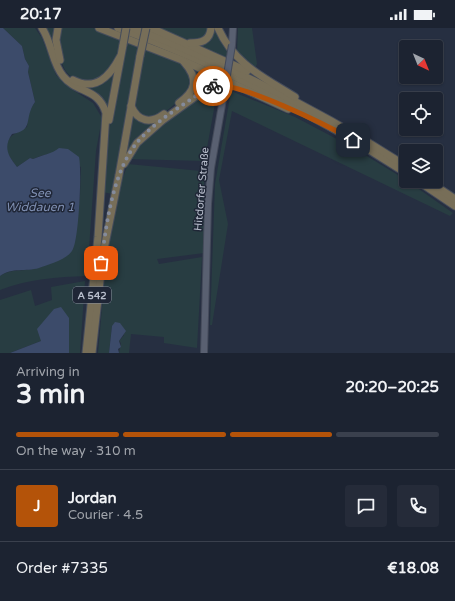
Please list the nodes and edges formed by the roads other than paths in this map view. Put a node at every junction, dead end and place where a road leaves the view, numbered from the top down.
1 (42, 28) edge
2 (58, 28) edge
3 (99, 28) edge
4 (118, 28) edge
5 (126, 28) edge
6 (133, 28) edge
7 (146, 28) edge
8 (151, 28) edge
9 (211, 28) edge
10 (218, 28) edge
11 (233, 28) edge
12 (186, 43) junction
13 (120, 58) junction
14 (182, 60) junction
15 (269, 81) junction
16 (255, 94) junction
17 (131, 106) junction
18 (329, 126) junction
19 (357, 136) junction
20 (105, 144) junction
21 (399, 162) edge
22 (399, 169) edge
23 (119, 175) junction
24 (428, 188) edge
25 (438, 188) edge
26 (455, 199) edge
27 (455, 206) edge
28 (86, 353) edge
29 (92, 353) edge
30 (204, 353) edge

1 - 20 highway
2 - 13 highway
3 - 14 highway
4 - 18 highway
5 - 13 highway, A 542, bridge
6 - 19 highway
7 - 17 highway, A 542, bridge
8 - 12 highway
9 - 12 highway
10 - 15 highway
11 - 30 main road, Hitdorfer Straße, bridge
12 - 15 highway
13 - 20 highway, A 542
14 - 16 highway
14 - 17 highway
15 - 19 highway
16 - 18 highway
16 - 23 highway
17 - 23 highway, A 542
18 - 22 highway
19 - 21 highway
20 - 28 highway, A 542
23 - 29 highway, A 542
24 - 27 highway
25 - 26 highway

